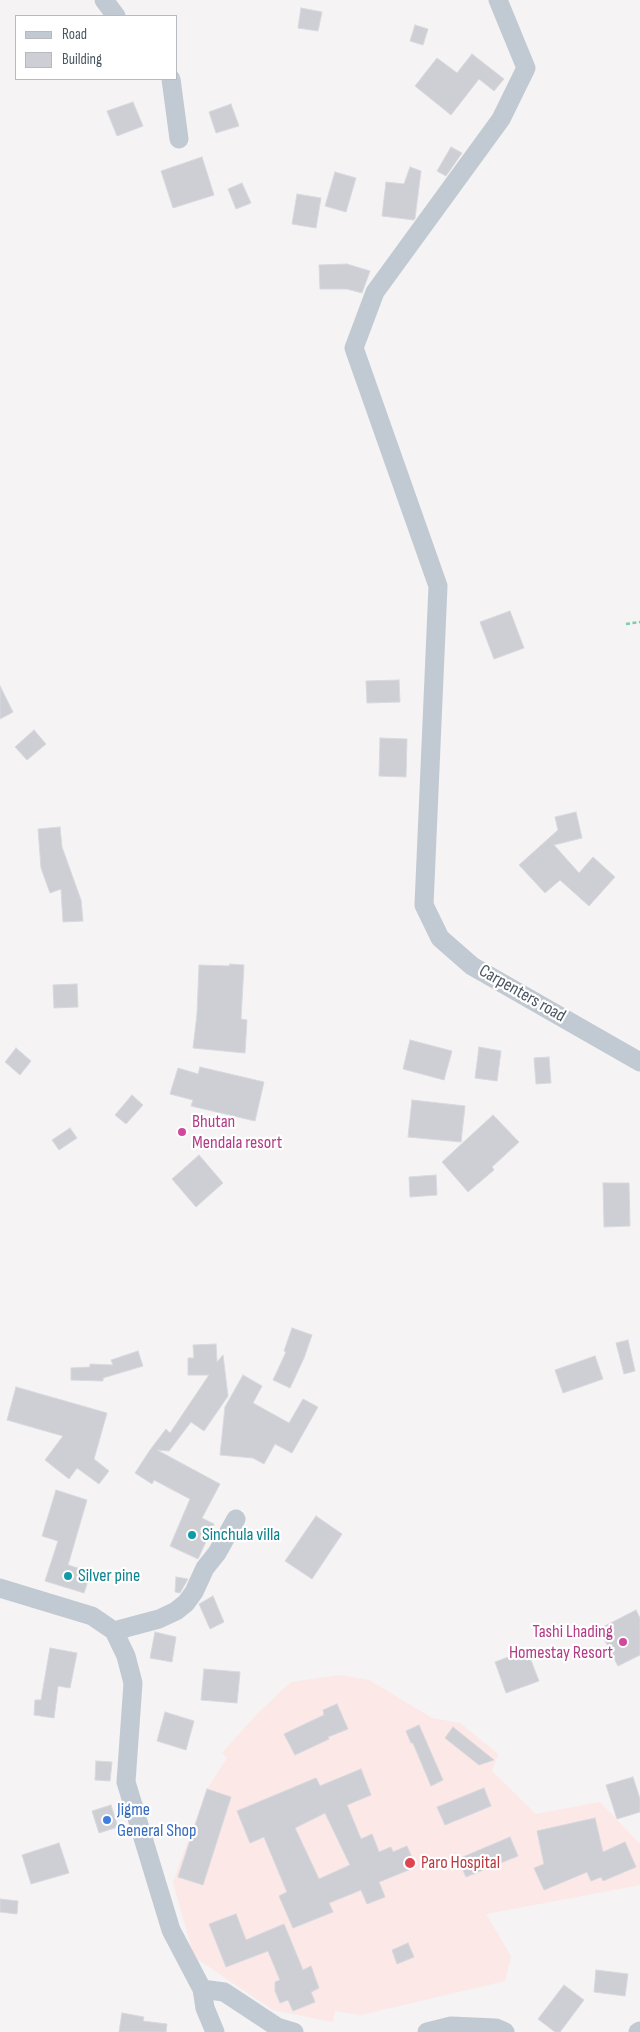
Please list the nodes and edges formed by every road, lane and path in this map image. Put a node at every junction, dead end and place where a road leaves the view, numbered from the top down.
1 (104, 0) edge
2 (498, 0) edge
3 (115, 15) edge
4 (171, 80) edge
5 (179, 139) dead end
6 (640, 622) edge
7 (626, 624) dead end
8 (640, 1062) edge
9 (236, 1519) dead end
10 (0, 1588) edge
11 (114, 1631) junction
12 (202, 1989) junction
13 (205, 2008) junction
14 (199, 2032) edge
15 (216, 2032) edge
16 (294, 2032) edge
17 (427, 2032) edge
18 (505, 2032) edge

1 - 3 street
2 - 8 street, Carpenters road
4 - 5 street
6 - 7 path
9 - 11 street
10 - 11 street
11 - 12 street
12 - 13 street
12 - 16 street
13 - 14 street
13 - 15 street
17 - 18 street

